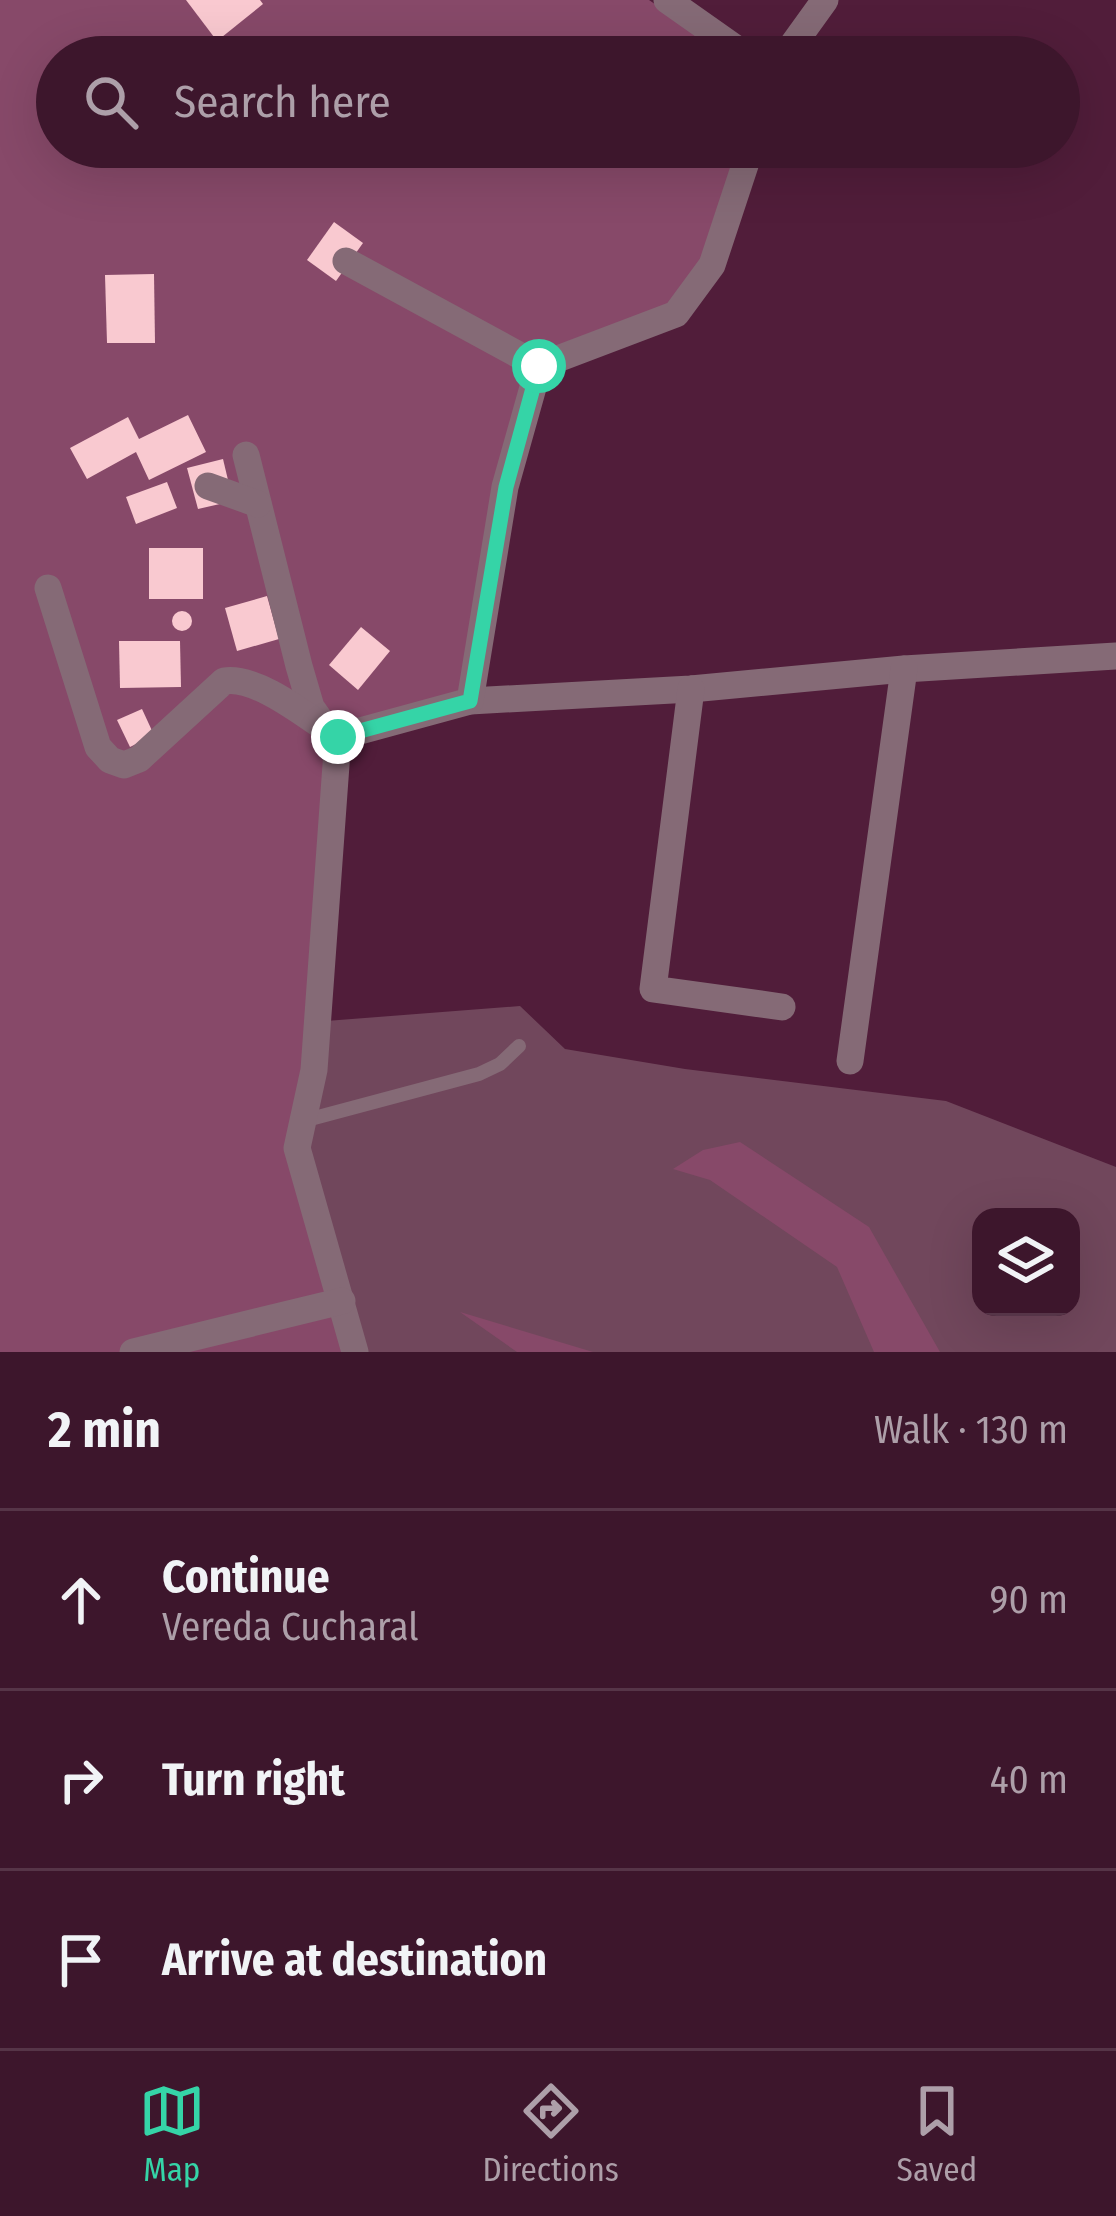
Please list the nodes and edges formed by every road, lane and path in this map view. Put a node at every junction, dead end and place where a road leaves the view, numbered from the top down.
1 (667, 0) edge
2 (825, 0) edge
3 (718, 36) edge
4 (799, 36) edge
5 (745, 168) edge
6 (346, 261) dead end
7 (539, 366) junction
8 (246, 455) dead end
9 (208, 486) dead end
10 (258, 504) junction
11 (48, 588) dead end
12 (1116, 656) edge
13 (904, 669) junction
14 (691, 689) junction
15 (470, 701) junction
16 (338, 737) junction
17 (782, 1007) dead end
18 (519, 1046) dead end
19 (850, 1061) dead end
20 (303, 1121) junction
21 (342, 1301) junction
22 (133, 1352) edge
23 (355, 1352) edge

1 - 3 street
2 - 4 street
5 - 7 street
6 - 7 street
7 - 15 street
8 - 10 street
9 - 10 street
10 - 16 street
11 - 16 street
12 - 13 street
13 - 14 street
13 - 19 street
14 - 15 street
14 - 17 street
15 - 16 street
16 - 20 street
18 - 20 lane
20 - 21 street
21 - 22 street
21 - 23 street

